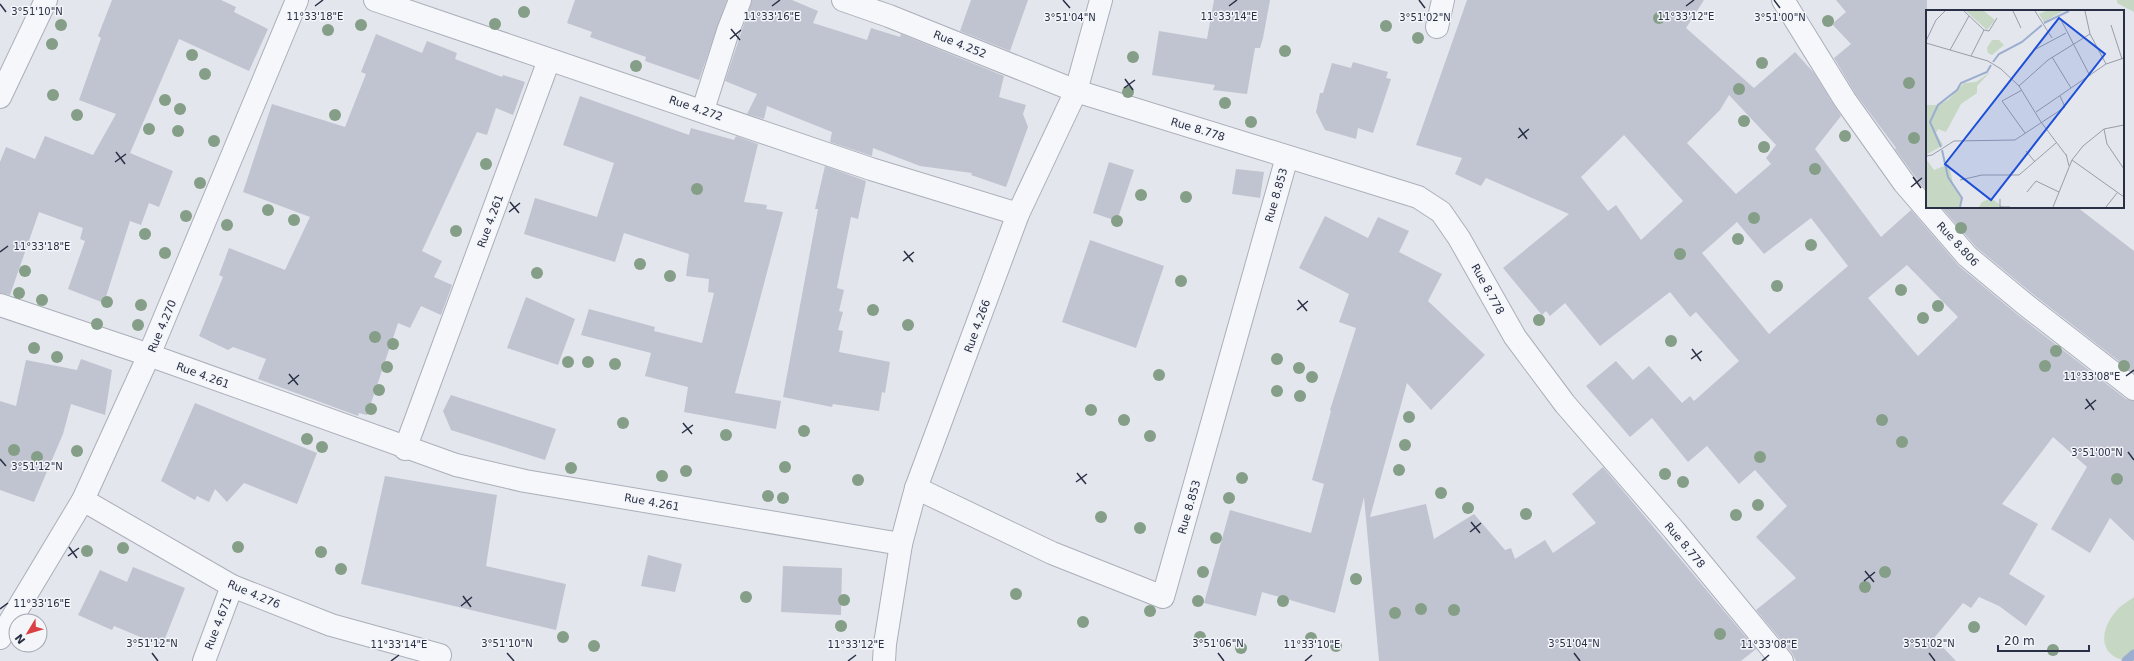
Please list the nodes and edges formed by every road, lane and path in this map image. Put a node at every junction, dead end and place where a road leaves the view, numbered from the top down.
1 (46, 0) edge
2 (297, 0) edge
3 (375, 0) edge
4 (740, 0) edge
5 (843, 0) edge
6 (1101, 0) edge
7 (1443, 0) edge
8 (1783, 0) edge
9 (1437, 27) dead end
10 (549, 60) junction
11 (1076, 91) junction
12 (0, 97) edge
13 (703, 110) junction
14 (1287, 157) junction
15 (1018, 214) junction
16 (0, 305) edge
17 (149, 355) junction
18 (2134, 389) edge
19 (405, 449) junction
20 (916, 488) junction
21 (83, 500) junction
22 (901, 544) junction
23 (232, 586) junction
24 (0, 638) edge
25 (440, 655) dead end
26 (204, 661) edge
27 (884, 661) edge
28 (1782, 661) edge

1 - 12 street
2 - 17 street, Rue 4.270
3 - 10 street, Rue 4.272
4 - 13 street
5 - 11 street, Rue 4.252
6 - 11 street, Rue 4.266
7 - 9 street
8 - 18 street, Rue 8.806
10 - 13 street, Rue 4.272
10 - 19 street, Rue 4.261
11 - 14 street, Rue 8.778
11 - 15 street, Rue 4.266
13 - 15 street, Rue 4.272
14 - 20 street, Rue 8.853
14 - 28 street, Rue 8.778
15 - 20 street, Rue 4.266
16 - 17 street, Rue 4.261
17 - 19 street, Rue 4.261
17 - 21 street, Rue 4.270
19 - 22 street, Rue 4.261
20 - 22 street, Rue 4.266
21 - 23 street, Rue 4.276
21 - 24 street, Rue 4.270
22 - 27 street, Rue 4.266
23 - 25 street, Rue 4.276
23 - 26 street, Rue 4.671

